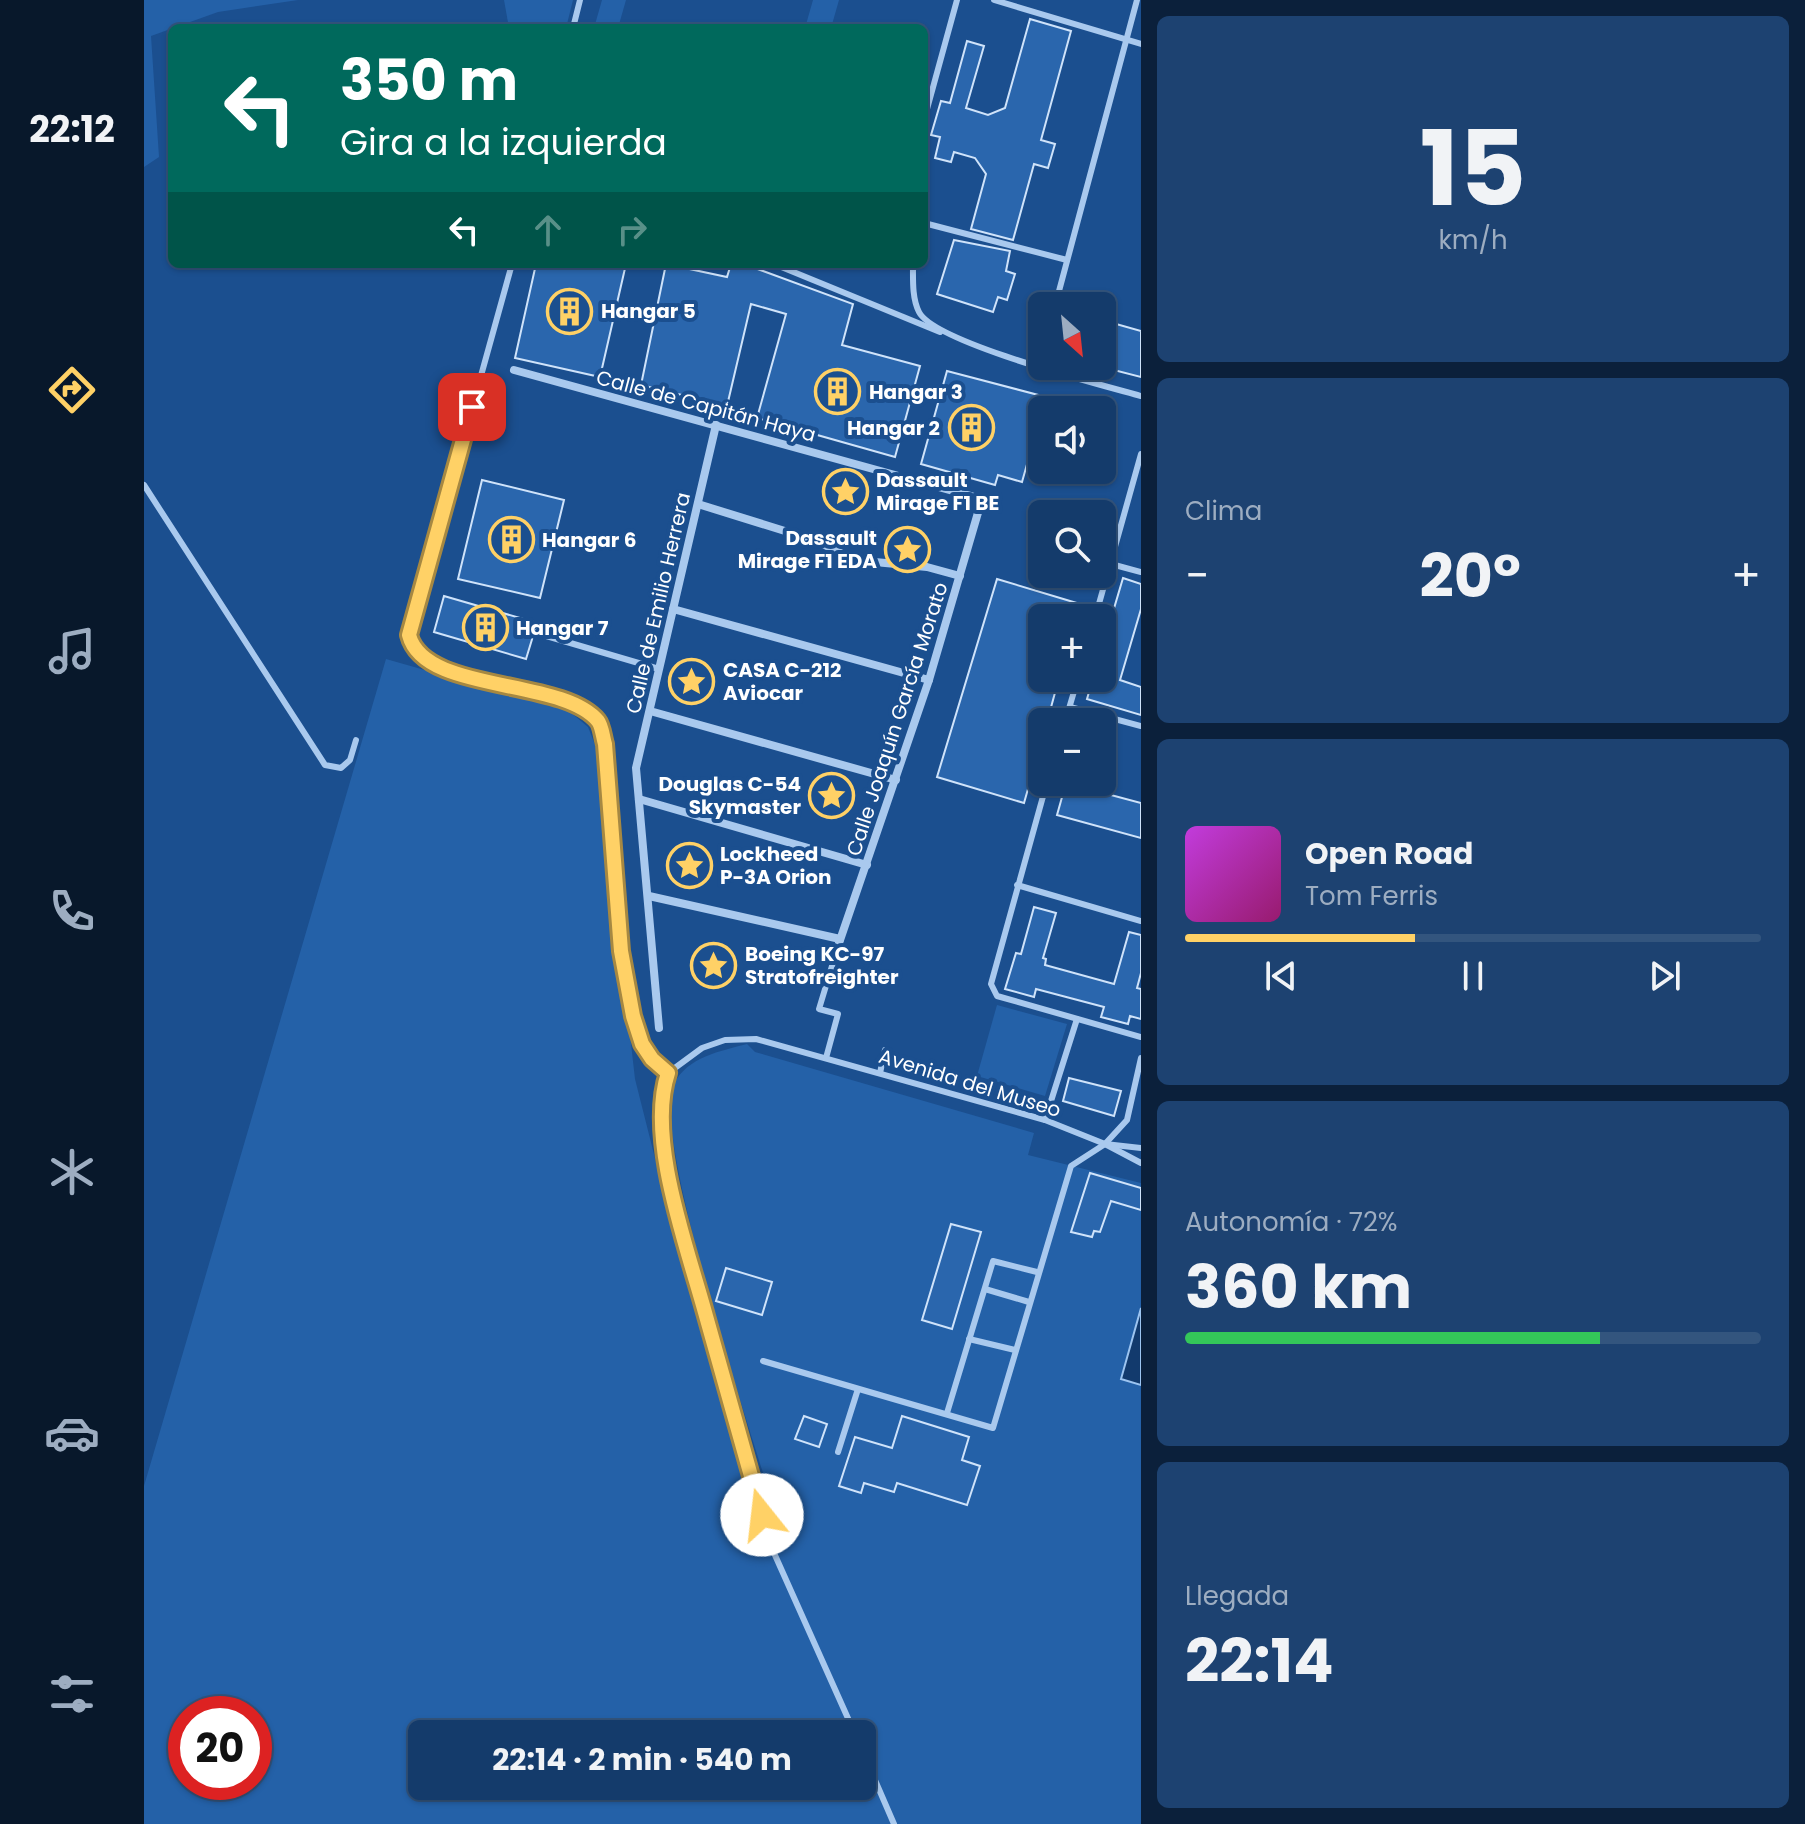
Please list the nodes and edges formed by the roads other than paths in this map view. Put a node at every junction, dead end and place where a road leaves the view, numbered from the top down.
1 (580, 0) edge
2 (957, 0) edge
3 (994, 0) edge
4 (1137, 0) edge
5 (1008, 2) edge
6 (574, 24) edge
7 (1126, 40) junction
8 (1141, 44) edge
9 (928, 105) edge
10 (928, 224) edge
11 (1067, 260) junction
12 (511, 268) edge
13 (784, 268) edge
14 (913, 268) edge
15 (1059, 292) edge
16 (951, 336) junction
17 (1028, 362) edge
18 (514, 370) dead end
19 (1087, 380) edge
20 (1141, 396) edge
21 (716, 425) junction
22 (1141, 454) edge
23 (144, 485) edge
24 (982, 499) joint
25 (698, 504) junction
26 (1116, 546) edge
27 (1116, 565) edge
28 (1141, 572) edge
29 (960, 576) junction
30 (673, 609) junction
31 (543, 635) dead end
32 (659, 669) junction
33 (929, 680) junction
34 (1074, 692) edge
35 (1070, 707) joint
36 (650, 711) junction
37 (1141, 726) edge
38 (356, 740) dead end
39 (896, 780) junction
40 (1043, 796) edge
41 (639, 799) junction
42 (867, 865) junction
43 (1017, 885) junction
44 (649, 896) junction
45 (1141, 921) edge
46 (839, 943) junction
47 (1077, 1019) junction
48 (659, 1028) dead end
49 (1141, 1037) edge
50 (885, 1050) dead end
51 (826, 1058) junction
52 (1141, 1058) edge
53 (668, 1073) junction
54 (880, 1073) junction
55 (1045, 1120) junction
56 (1105, 1144) junction
57 (1141, 1148) edge
58 (1141, 1163) edge
59 (1037, 1272) junction
60 (985, 1289) junction
61 (1029, 1302) junction
62 (969, 1339) junction
63 (1015, 1350) junction
64 (763, 1361) dead end
65 (858, 1389) junction
66 (947, 1413) junction
67 (838, 1452) dead end
68 (849, 1720) edge
69 (876, 1782) edge
70 (894, 1824) edge

1 - 6 lane
2 - 9 lane
3 - 5 lane
4 - 7 lane
5 - 7 lane
7 - 8 lane
7 - 11 lane
10 - 11 lane
11 - 15 lane
12 - 53 lane
13 - 16 lane
14 - 16 lane
16 - 17 lane
18 - 21 street, Calle de Capitán Haya
19 - 20 lane
21 - 24 street, Calle de Capitán Haya
21 - 25 street, Calle de Emilio Herrera
22 - 26 lane
23 - 38 lane
24 - 29 street, Calle Joaquín García Morato
25 - 29 street
25 - 30 street, Calle de Emilio Herrera
27 - 28 lane
29 - 33 street, Calle Joaquín García Morato
30 - 32 street, Calle de Emilio Herrera
30 - 33 street
31 - 32 lane
32 - 36 street, Calle de Emilio Herrera
33 - 39 street, Calle Joaquín García Morato
34 - 35 lane
35 - 37 lane
36 - 39 street
36 - 41 street, Calle de Emilio Herrera
39 - 42 street, Calle Joaquín García Morato
40 - 43 lane
41 - 42 street
41 - 44 street, Calle de Emilio Herrera
42 - 46 street, Calle Joaquín García Morato
43 - 45 lane
43 - 47 lane
44 - 46 street
44 - 48 street, Calle de Emilio Herrera
46 - 51 lane
47 - 49 lane
47 - 55 lane
50 - 54 lane
51 - 53 lane, Avenida del Museo
51 - 54 lane, Avenida del Museo
52 - 56 lane
53 - 68 lane
54 - 55 lane, Avenida del Museo
55 - 56 lane, Avenida del Museo
56 - 57 lane, Avenida del Museo
56 - 58 lane
56 - 59 lane
59 - 60 lane
59 - 61 lane
60 - 61 lane
60 - 62 lane
61 - 63 lane
62 - 63 lane
62 - 66 lane
63 - 66 lane
64 - 65 lane
65 - 66 lane
65 - 67 lane
69 - 70 lane

